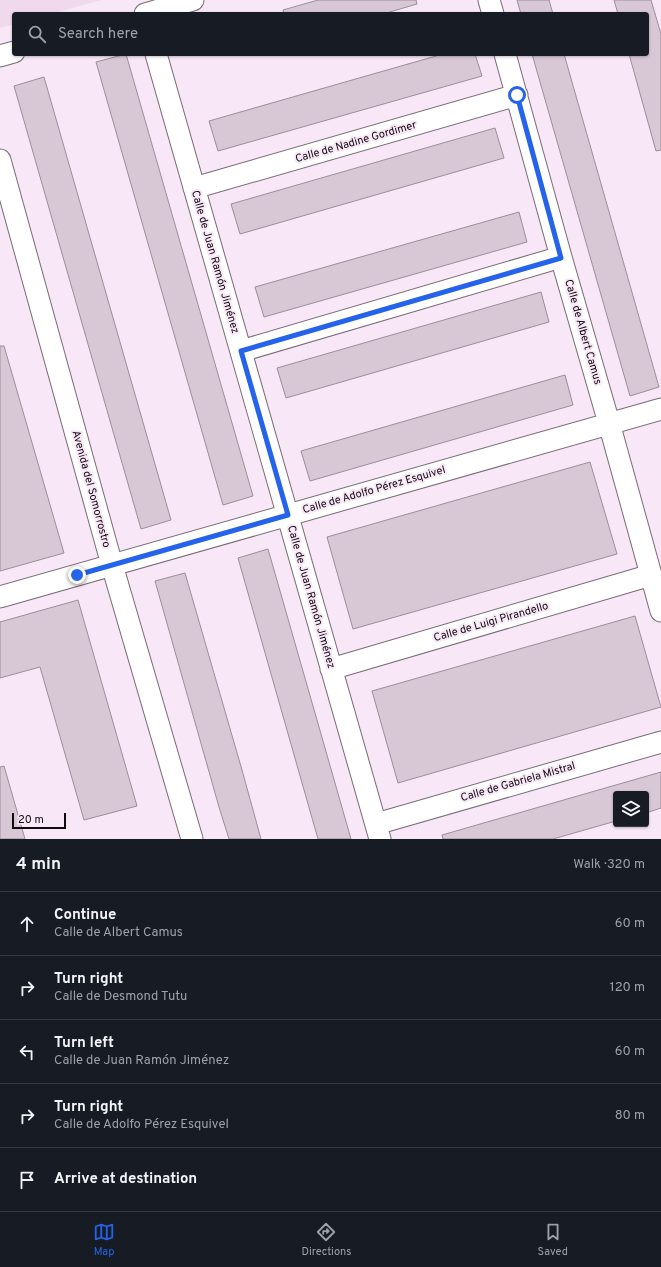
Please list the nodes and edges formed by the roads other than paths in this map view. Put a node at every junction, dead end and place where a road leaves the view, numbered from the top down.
1 (193, 0) edge
2 (489, 0) edge
3 (152, 12) edge
4 (492, 12) edge
5 (12, 53) edge
6 (0, 56) edge
7 (157, 56) edge
8 (506, 56) edge
9 (517, 95) junction
10 (0, 160) edge
11 (194, 188) junction
12 (561, 258) junction
13 (241, 351) junction
14 (661, 409) edge
15 (609, 423) junction
16 (288, 515) junction
17 (112, 565) junction
18 (651, 576) junction
19 (0, 597) edge
20 (661, 611) edge
21 (331, 669) junction
22 (661, 742) edge
23 (378, 831) edge
24 (192, 839) edge

1 - 3 street
2 - 4 street
5 - 6 street
7 - 11 street, Calle de Juan Ramón Jiménez
8 - 9 street, Calle de Albert Camus
9 - 11 street, Calle de Nadine Gordimer
9 - 12 street, Calle de Albert Camus
10 - 17 street, Avenida del Somorrostro
11 - 13 street, Calle de Juan Ramón Jiménez
12 - 13 street
12 - 15 street, Calle de Albert Camus
13 - 16 street, Calle de Juan Ramón Jiménez
14 - 15 street, Calle de Adolfo Pérez Esquivel
15 - 16 street, Calle de Adolfo Pérez Esquivel
15 - 18 street, Calle de Albert Camus
16 - 17 street, Calle de Adolfo Pérez Esquivel
16 - 21 street, Calle de Juan Ramón Jiménez
17 - 19 street, Calle de Adolfo Pérez Esquivel
17 - 24 street, Avenida del Somorrostro
18 - 20 street, Calle de Albert Camus
18 - 21 street, Calle de Luigi Pirandello
21 - 23 street, Calle de Juan Ramón Jiménez
22 - 23 street, Calle de Gabriela Mistral

